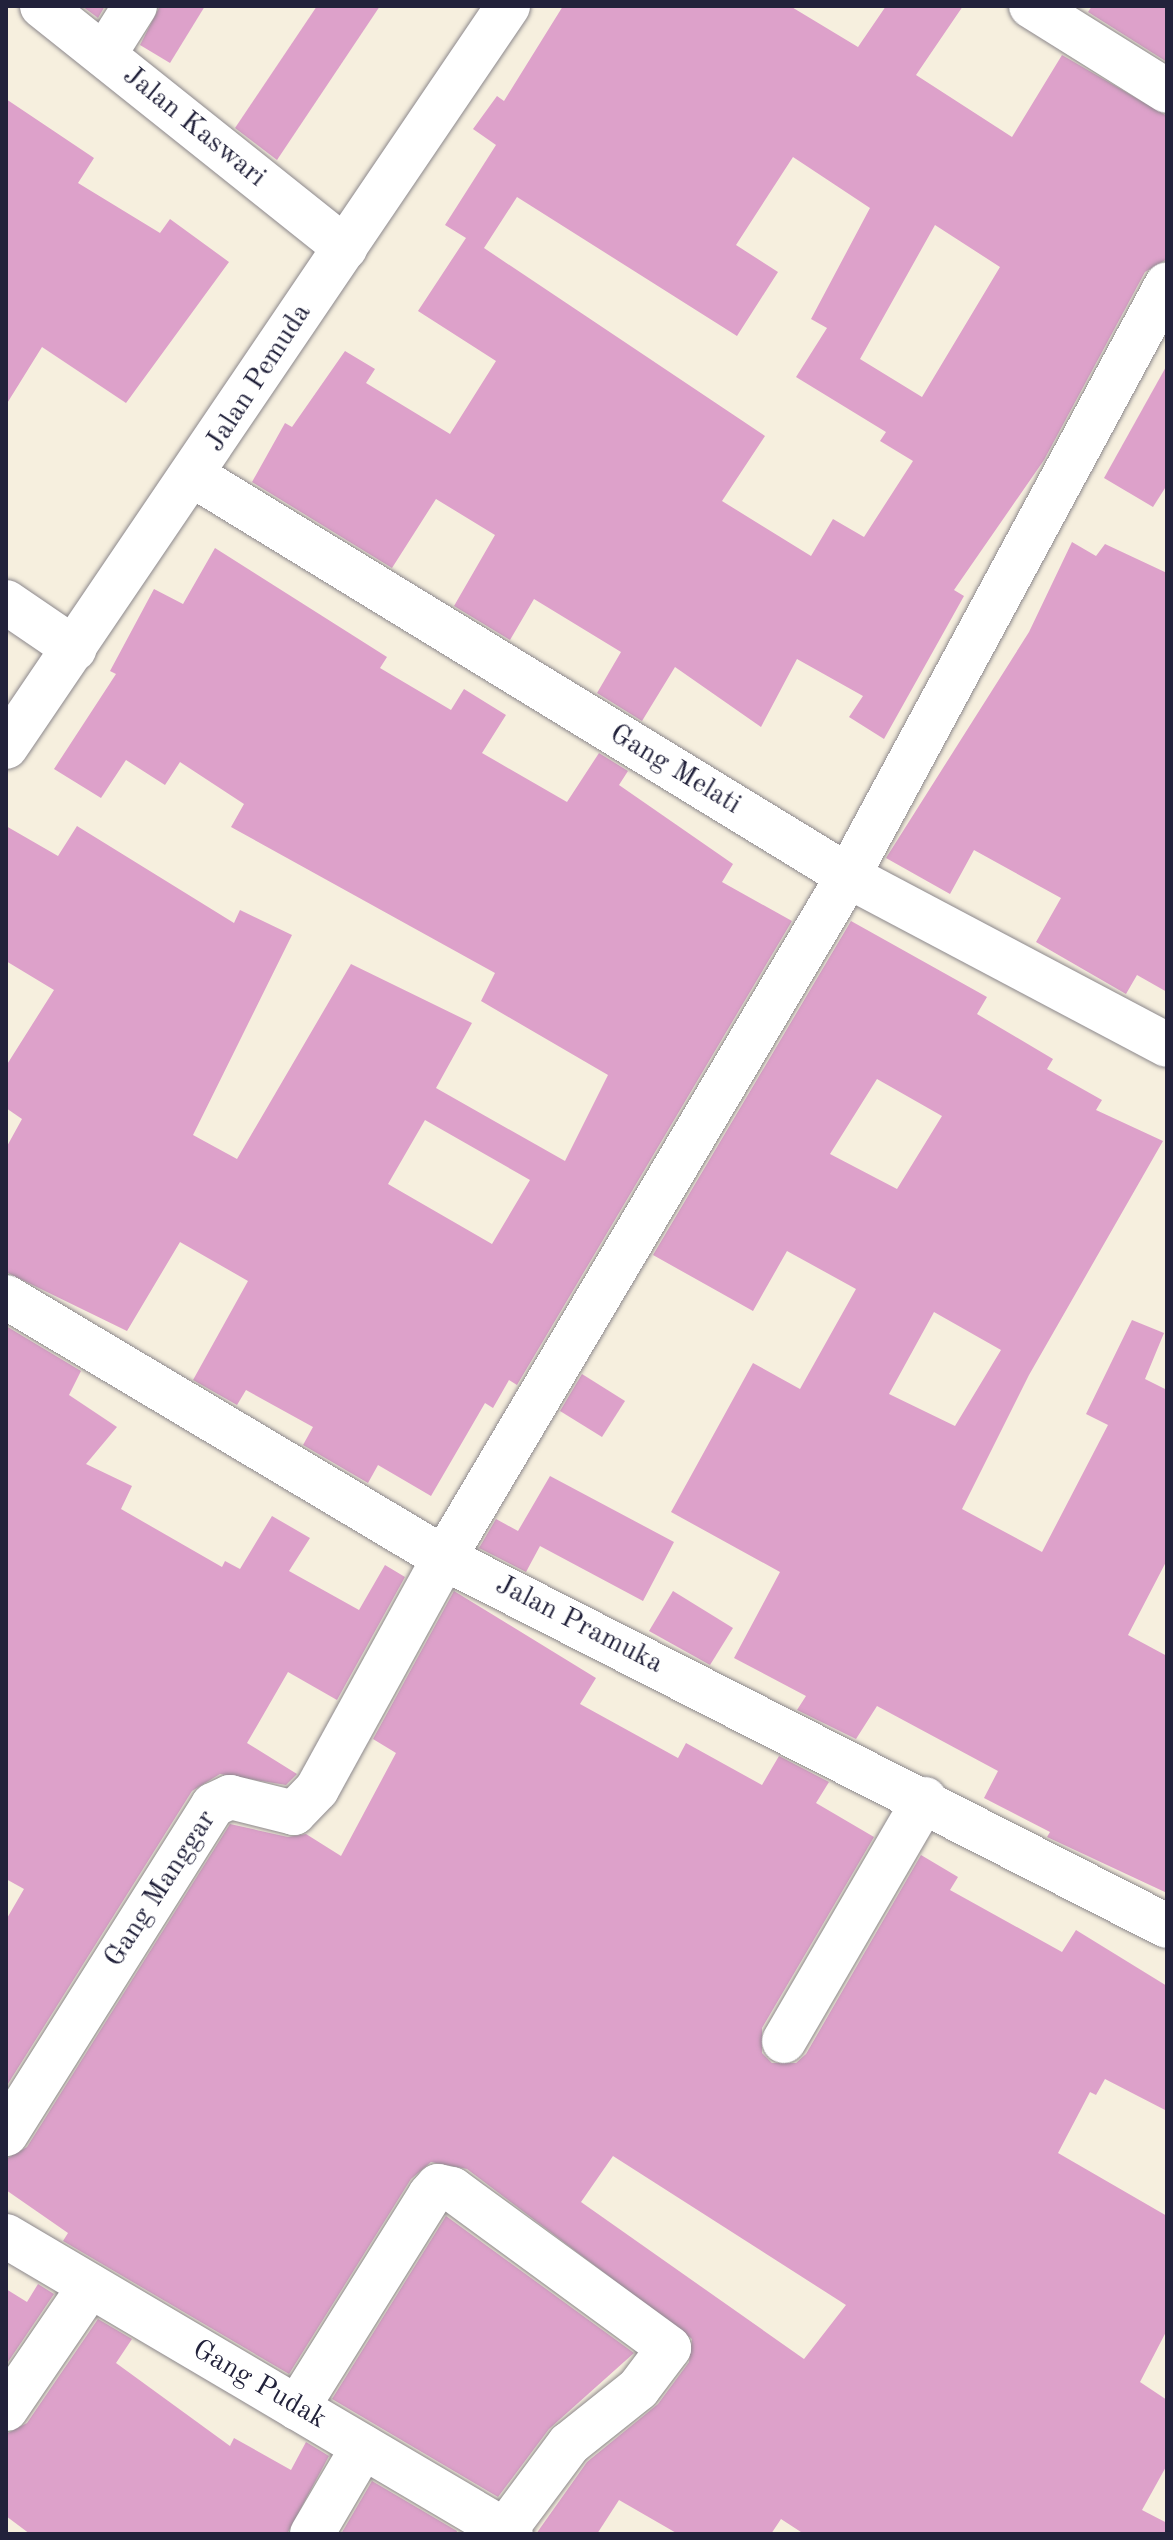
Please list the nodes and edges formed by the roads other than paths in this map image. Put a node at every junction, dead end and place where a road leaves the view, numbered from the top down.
1 (42, 6) edge
2 (135, 6) edge
3 (508, 6) edge
4 (1031, 6) edge
5 (104, 55) junction
6 (1167, 91) edge
7 (345, 248) junction
8 (1167, 284) edge
9 (194, 476) junction
10 (6, 602) edge
11 (75, 649) junction
12 (6, 747) edge
13 (848, 876) junction
14 (1167, 1045) edge
15 (6, 1297) edge
16 (444, 1558) junction
17 (925, 1799) junction
18 (1167, 1926) edge
19 (784, 2041) dead end
20 (6, 2134) edge
21 (6, 2236) edge
22 (90, 2286) junction
23 (297, 2408) junction
24 (6, 2409) edge
25 (363, 2447) junction
26 (508, 2532) edge
27 (312, 2534) edge

1 - 5 street, Jalan Kaswari
2 - 5 street
3 - 7 street, Jalan Pemuda
4 - 6 street
5 - 7 street, Jalan Kaswari
7 - 9 street, Jalan Pemuda
8 - 13 street, Gang Manggar
9 - 11 street, Jalan Pemuda
9 - 13 street, Gang Melati
10 - 11 street
11 - 12 street, Jalan Pemuda
13 - 14 street, Gang Melati
13 - 16 street, Gang Manggar
15 - 16 street, Jalan Pramuka
16 - 17 street, Jalan Pramuka
16 - 20 street, Gang Manggar
17 - 18 street, Jalan Pramuka
17 - 19 street
21 - 22 street, Gang Pudak
22 - 23 street, Gang Pudak
22 - 24 street
23 - 25 street, Gang Pudak
23 - 26 street
25 - 26 street, Gang Pudak
25 - 27 street

